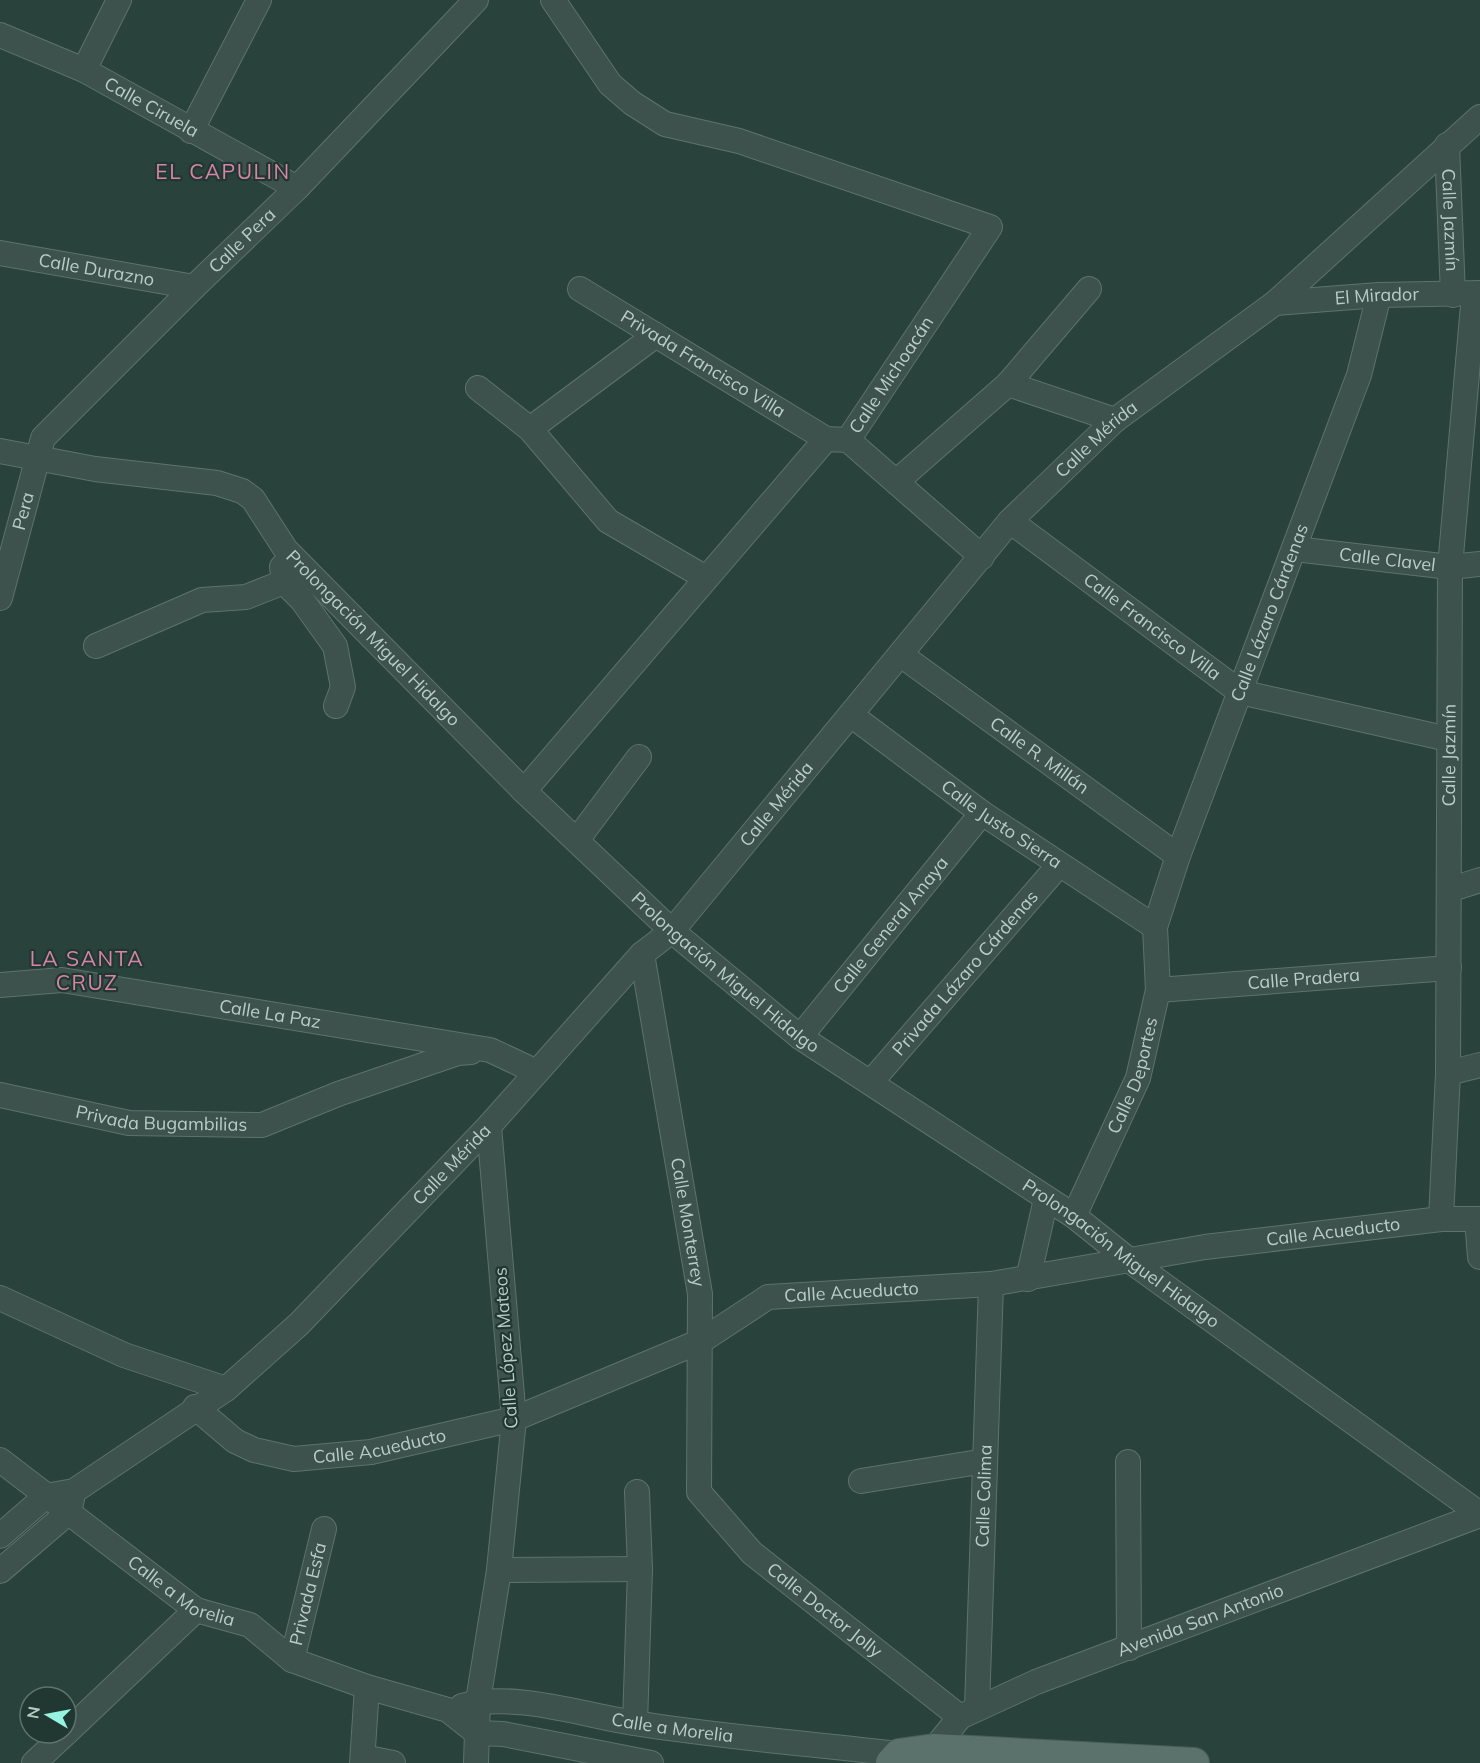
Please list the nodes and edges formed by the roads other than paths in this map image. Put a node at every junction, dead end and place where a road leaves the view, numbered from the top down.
1 (119, 0) edge
2 (259, 0) edge
3 (476, 0) edge
4 (553, 0) edge
5 (0, 35) edge
6 (84, 70) junction
7 (1480, 117) edge
8 (191, 131) junction
9 (1447, 145) junction
10 (297, 188) junction
11 (0, 253) edge
12 (194, 287) junction
13 (580, 289) dead end
14 (1089, 289) dead end
15 (1469, 294) edge
16 (1379, 295) junction
17 (1275, 303) junction
18 (656, 335) junction
19 (1008, 384) junction
20 (478, 388) dead end
21 (1115, 420) junction
22 (530, 429) junction
23 (837, 440) junction
24 (0, 451) edge
25 (38, 458) junction
26 (896, 482) junction
27 (1010, 521) junction
28 (1295, 549) junction
29 (286, 550) junction
30 (981, 557) junction
31 (1480, 564) edge
32 (1450, 567) junction
33 (706, 578) junction
34 (284, 582) junction
35 (0, 598) edge
36 (96, 646) dead end
37 (901, 655) junction
38 (1240, 692) junction
39 (336, 706) dead end
40 (851, 715) junction
41 (1448, 739) junction
42 (639, 757) dead end
43 (524, 791) junction
44 (982, 813) junction
45 (577, 840) junction
46 (1178, 856) junction
47 (1059, 865) junction
48 (1480, 879) edge
49 (1449, 890) junction
50 (1155, 927) junction
51 (672, 931) junction
52 (642, 954) junction
53 (1449, 968) junction
54 (0, 985) edge
55 (1158, 990) junction
56 (800, 1037) junction
57 (490, 1050) junction
58 (1480, 1065) edge
59 (537, 1072) junction
60 (1448, 1073) junction
61 (871, 1082) junction
62 (0, 1095) edge
63 (489, 1126) junction
64 (1046, 1199) junction
65 (1074, 1216) junction
66 (1441, 1219) junction
67 (1478, 1219) edge
68 (1480, 1257) edge
69 (1129, 1260) junction
70 (1028, 1279) junction
71 (991, 1284) junction
72 (0, 1298) edge
73 (701, 1341) junction
74 (226, 1389) junction
75 (195, 1407) junction
76 (514, 1419) junction
77 (0, 1460) edge
78 (985, 1461) junction
79 (1128, 1462) dead end
80 (861, 1481) dead end
81 (637, 1492) dead end
82 (699, 1492) joint
83 (46, 1496) junction
84 (71, 1502) junction
85 (1480, 1515) edge
86 (324, 1529) dead end
87 (0, 1536) edge
88 (640, 1569) junction
89 (499, 1570) junction
90 (0, 1572) edge
91 (196, 1610) junction
92 (1129, 1648) junction
93 (292, 1660) junction
94 (367, 1687) junction
95 (478, 1701) junction
96 (448, 1710) junction
97 (969, 1712) junction
98 (588, 1714) junction
99 (78, 1722) edge
100 (635, 1723) junction
101 (477, 1733) junction
102 (53, 1745) edge
103 (582, 1749) junction
104 (935, 1756) edge
105 (895, 1759) edge
106 (363, 1760) edge
107 (34, 1763) edge
108 (393, 1763) edge
109 (476, 1763) edge
110 (651, 1763) edge
111 (1194, 1763) edge

1 - 6 street
2 - 8 street
3 - 10 street, Calle Pera
4 - 23 street, Calle Michoacán
5 - 6 street, Calle Ciruela
6 - 8 street, Calle Ciruela
7 - 9 street, Calle Mérida
8 - 10 street, Calle Ciruela
9 - 15 street, Calle Jazmín
9 - 17 street, Calle Mérida
10 - 12 street, Calle Pera
11 - 12 street, Calle Durazno
12 - 25 street, Calle Pera
13 - 18 street, Privada Francisco Villa
14 - 19 street
15 - 16 street, El Mirador
15 - 32 street, Calle Jazmín
16 - 17 street, El Mirador
16 - 28 street, Calle Lázaro Cárdenas
17 - 21 street, Calle Mérida
18 - 22 street
18 - 23 street, Privada Francisco Villa
19 - 21 street
19 - 26 street
20 - 22 street
21 - 27 street, Calle Mérida
22 - 33 street
23 - 26 street
23 - 33 street, Calle Michoacán
24 - 25 street, Prolongación Miguel Hidalgo
25 - 29 street, Prolongación Miguel Hidalgo
25 - 35 street, Pera
26 - 30 street
27 - 30 street, Calle Mérida
27 - 38 street, Calle Francisco Villa
28 - 32 street, Calle Clavel
28 - 38 street, Calle Lázaro Cárdenas
29 - 34 street
29 - 43 street, Prolongación Miguel Hidalgo
30 - 37 street, Calle Mérida
31 - 32 street, Calle Clavel
32 - 41 street, Calle Jazmín
33 - 43 street, Calle Michoacán
34 - 36 street
34 - 39 street
37 - 40 street, Calle Mérida
37 - 46 street, Calle R. Millán
38 - 41 street, Calle Francisco Villa
38 - 46 street, Calle Lázaro Cárdenas
40 - 44 street, Calle Justo Sierra
40 - 51 street, Calle Mérida
41 - 49 street, Calle Jazmín
42 - 45 street
43 - 45 street, Prolongación Miguel Hidalgo
44 - 47 street, Calle Justo Sierra
44 - 56 street, Calle General Anaya
45 - 51 street, Prolongación Miguel Hidalgo
46 - 50 street, Calle Lázaro Cárdenas
47 - 50 street, Calle Justo Sierra
47 - 61 street, Privada Lázaro Cárdenas
48 - 49 street
49 - 53 street, Calle Jazmín
50 - 55 street, Calle Deportes
51 - 52 street, Calle Mérida
51 - 56 street, Prolongación Miguel Hidalgo
52 - 59 street, Calle Mérida
52 - 73 street, Calle Monterrey
53 - 55 street, Calle Pradera
53 - 60 street, Calle Jazmín
54 - 57 street, Calle La Paz
55 - 65 street, Calle Deportes
56 - 61 street, Prolongación Miguel Hidalgo
57 - 59 street, Calle La Paz
57 - 62 street, Privada Bugambilias
58 - 60 street
59 - 63 street, Calle Mérida
60 - 66 street, Calle Jazmín
61 - 64 street, Prolongación Miguel Hidalgo
63 - 74 street, Calle Mérida
63 - 76 street, Calle López Mateos
64 - 65 street, Prolongación Miguel Hidalgo
64 - 70 street
65 - 69 street, Prolongación Miguel Hidalgo
66 - 67 street, Calle Acueducto
66 - 69 street, Calle Acueducto
67 - 68 street
69 - 70 street, Calle Acueducto
69 - 85 street, Prolongación Miguel Hidalgo
70 - 71 street, Calle Acueducto
71 - 73 street, Calle Acueducto
71 - 78 street, Calle Colima
72 - 74 street
73 - 76 street, Calle Acueducto
73 - 82 street, Calle Monterrey
74 - 75 street, Calle Mérida
75 - 76 street, Calle Acueducto
75 - 84 street, Calle Mérida
76 - 89 street, Calle López Mateos
77 - 83 street, Calle a Morelia
78 - 80 street
78 - 97 street, Calle Colima
79 - 92 street
81 - 88 street
82 - 97 street, Calle Doctor Jolly
83 - 84 street, Calle a Morelia
83 - 87 street
84 - 90 street, Calle Mérida
84 - 91 street, Calle a Morelia
85 - 92 street, Avenida San Antonio
86 - 93 street, Privada Esfa
88 - 89 street
88 - 100 street
89 - 95 street, Calle López Mateos
91 - 93 street, Calle a Morelia
91 - 99 street
92 - 97 street, Avenida San Antonio
93 - 94 street, Calle a Morelia
94 - 96 street, Calle a Morelia
94 - 106 street
95 - 96 street, Calle a Morelia
95 - 98 street, Calle a Morelia
95 - 101 street, Calle López Mateos
96 - 101 street, Calle a Morelia
97 - 104 street, Avenida San Antonio
98 - 100 street, Calle a Morelia
98 - 103 street
100 - 105 street, Calle a Morelia
101 - 103 street, Calle a Morelia
101 - 109 street, Calle López Mateos
102 - 107 street
103 - 110 street, Calle a Morelia
104 - 105 main road
104 - 111 main road
106 - 108 street

